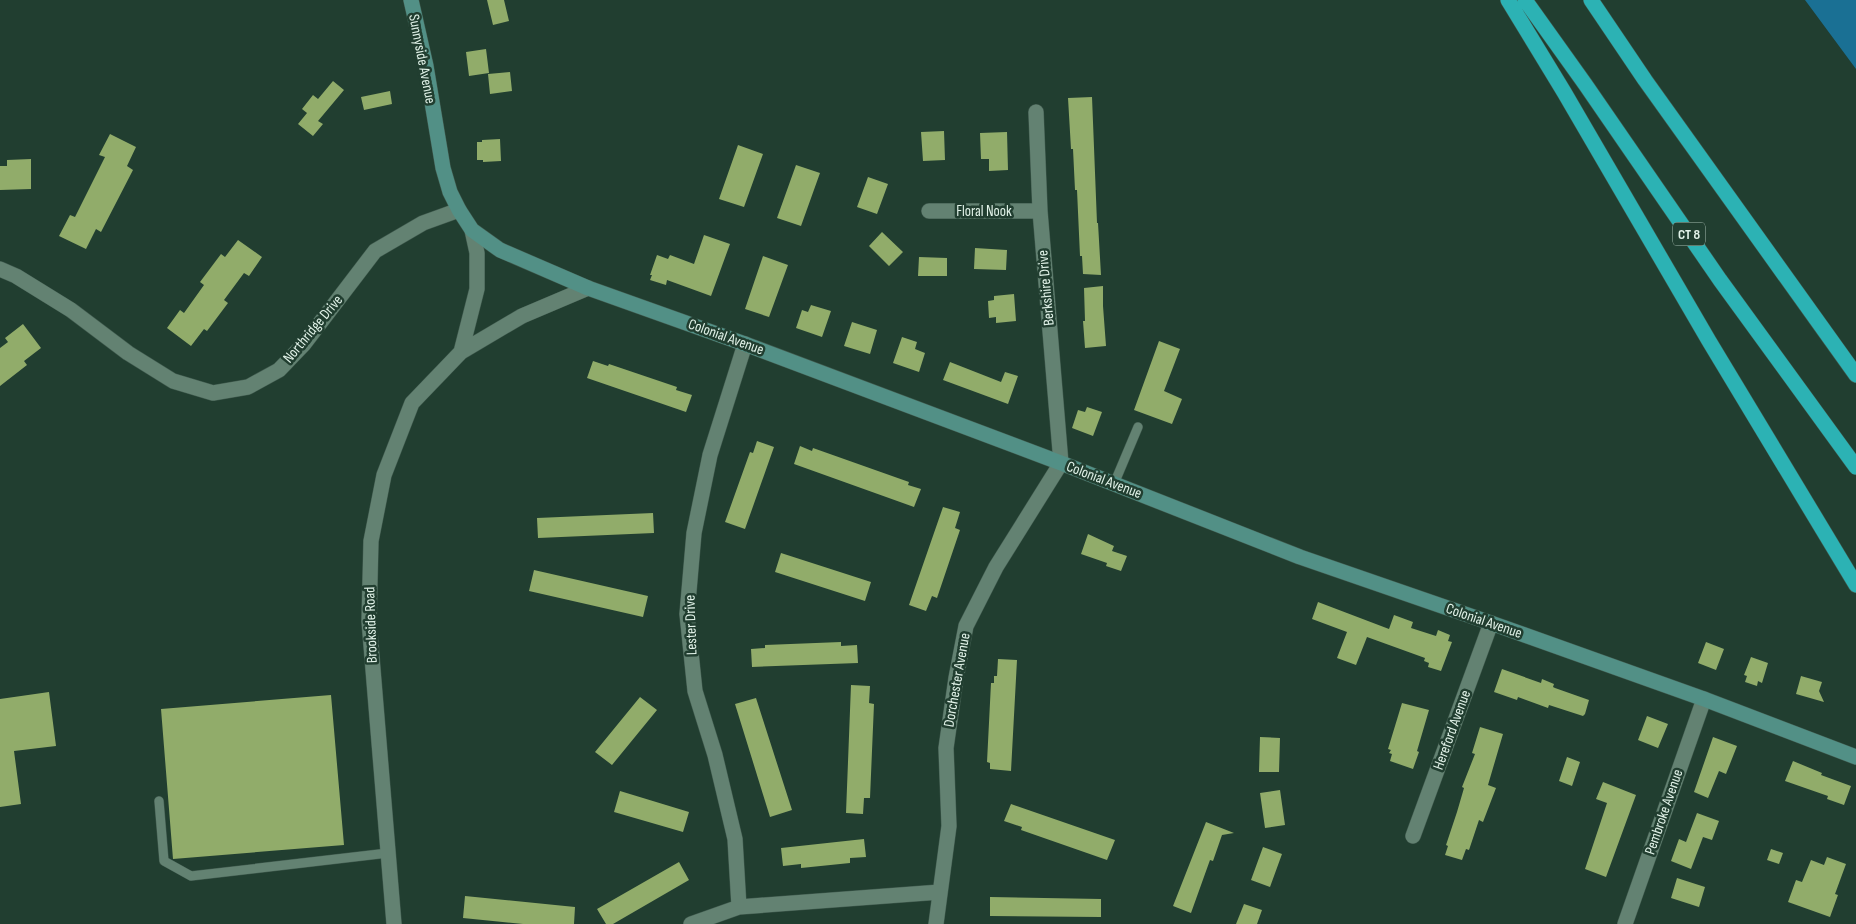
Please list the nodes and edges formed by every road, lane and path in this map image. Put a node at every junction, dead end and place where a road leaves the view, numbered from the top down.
1 (411, 0) edge
2 (1508, 0) edge
3 (1524, 0) edge
4 (1591, 0) edge
5 (1036, 112) dead end
6 (433, 118) joint
7 (459, 210) junction
8 (929, 211) dead end
9 (1040, 211) junction
10 (472, 230) junction
11 (0, 269) edge
12 (1790, 281) junction
13 (588, 288) junction
14 (745, 344) junction
15 (461, 352) junction
16 (1856, 363) edge
17 (1856, 374) edge
18 (1138, 427) dead end
19 (1061, 464) junction
20 (1856, 467) edge
21 (1114, 484) junction
22 (1856, 585) edge
23 (1491, 622) junction
24 (1704, 699) junction
25 (1856, 757) edge
26 (159, 801) dead end
27 (1413, 836) dead end
28 (388, 853) junction
29 (940, 892) junction
30 (739, 907) junction
31 (394, 924) edge
32 (691, 924) edge
33 (936, 924) edge
34 (1625, 924) edge

1 - 6 street, Sunnyside Avenue
2 - 22 highway
3 - 20 highway, CT 8
4 - 12 highway
5 - 9 street, Berkshire Drive
6 - 7 street, Colonial Avenue
7 - 10 street, Colonial Avenue
7 - 11 street, Northridge Drive
8 - 9 street, Floral Nook
9 - 19 street, Berkshire Drive
10 - 13 street, Colonial Avenue
10 - 15 street, Brookside Road
12 - 16 highway
12 - 17 highway
13 - 14 street, Colonial Avenue
13 - 15 street, Brookside Road
14 - 19 street, Colonial Avenue
14 - 30 street, Lester Drive
15 - 28 street, Brookside Road
18 - 21 lane
19 - 21 street, Colonial Avenue
19 - 29 street, Dorchester Avenue
21 - 23 street, Colonial Avenue
23 - 24 street, Colonial Avenue
23 - 27 street, Hereford Avenue
24 - 25 street, Colonial Avenue
24 - 34 street, Pembroke Avenue
26 - 28 lane
28 - 31 street, Brookside Road
29 - 30 street
29 - 33 street, Dorchester Avenue
30 - 32 street

